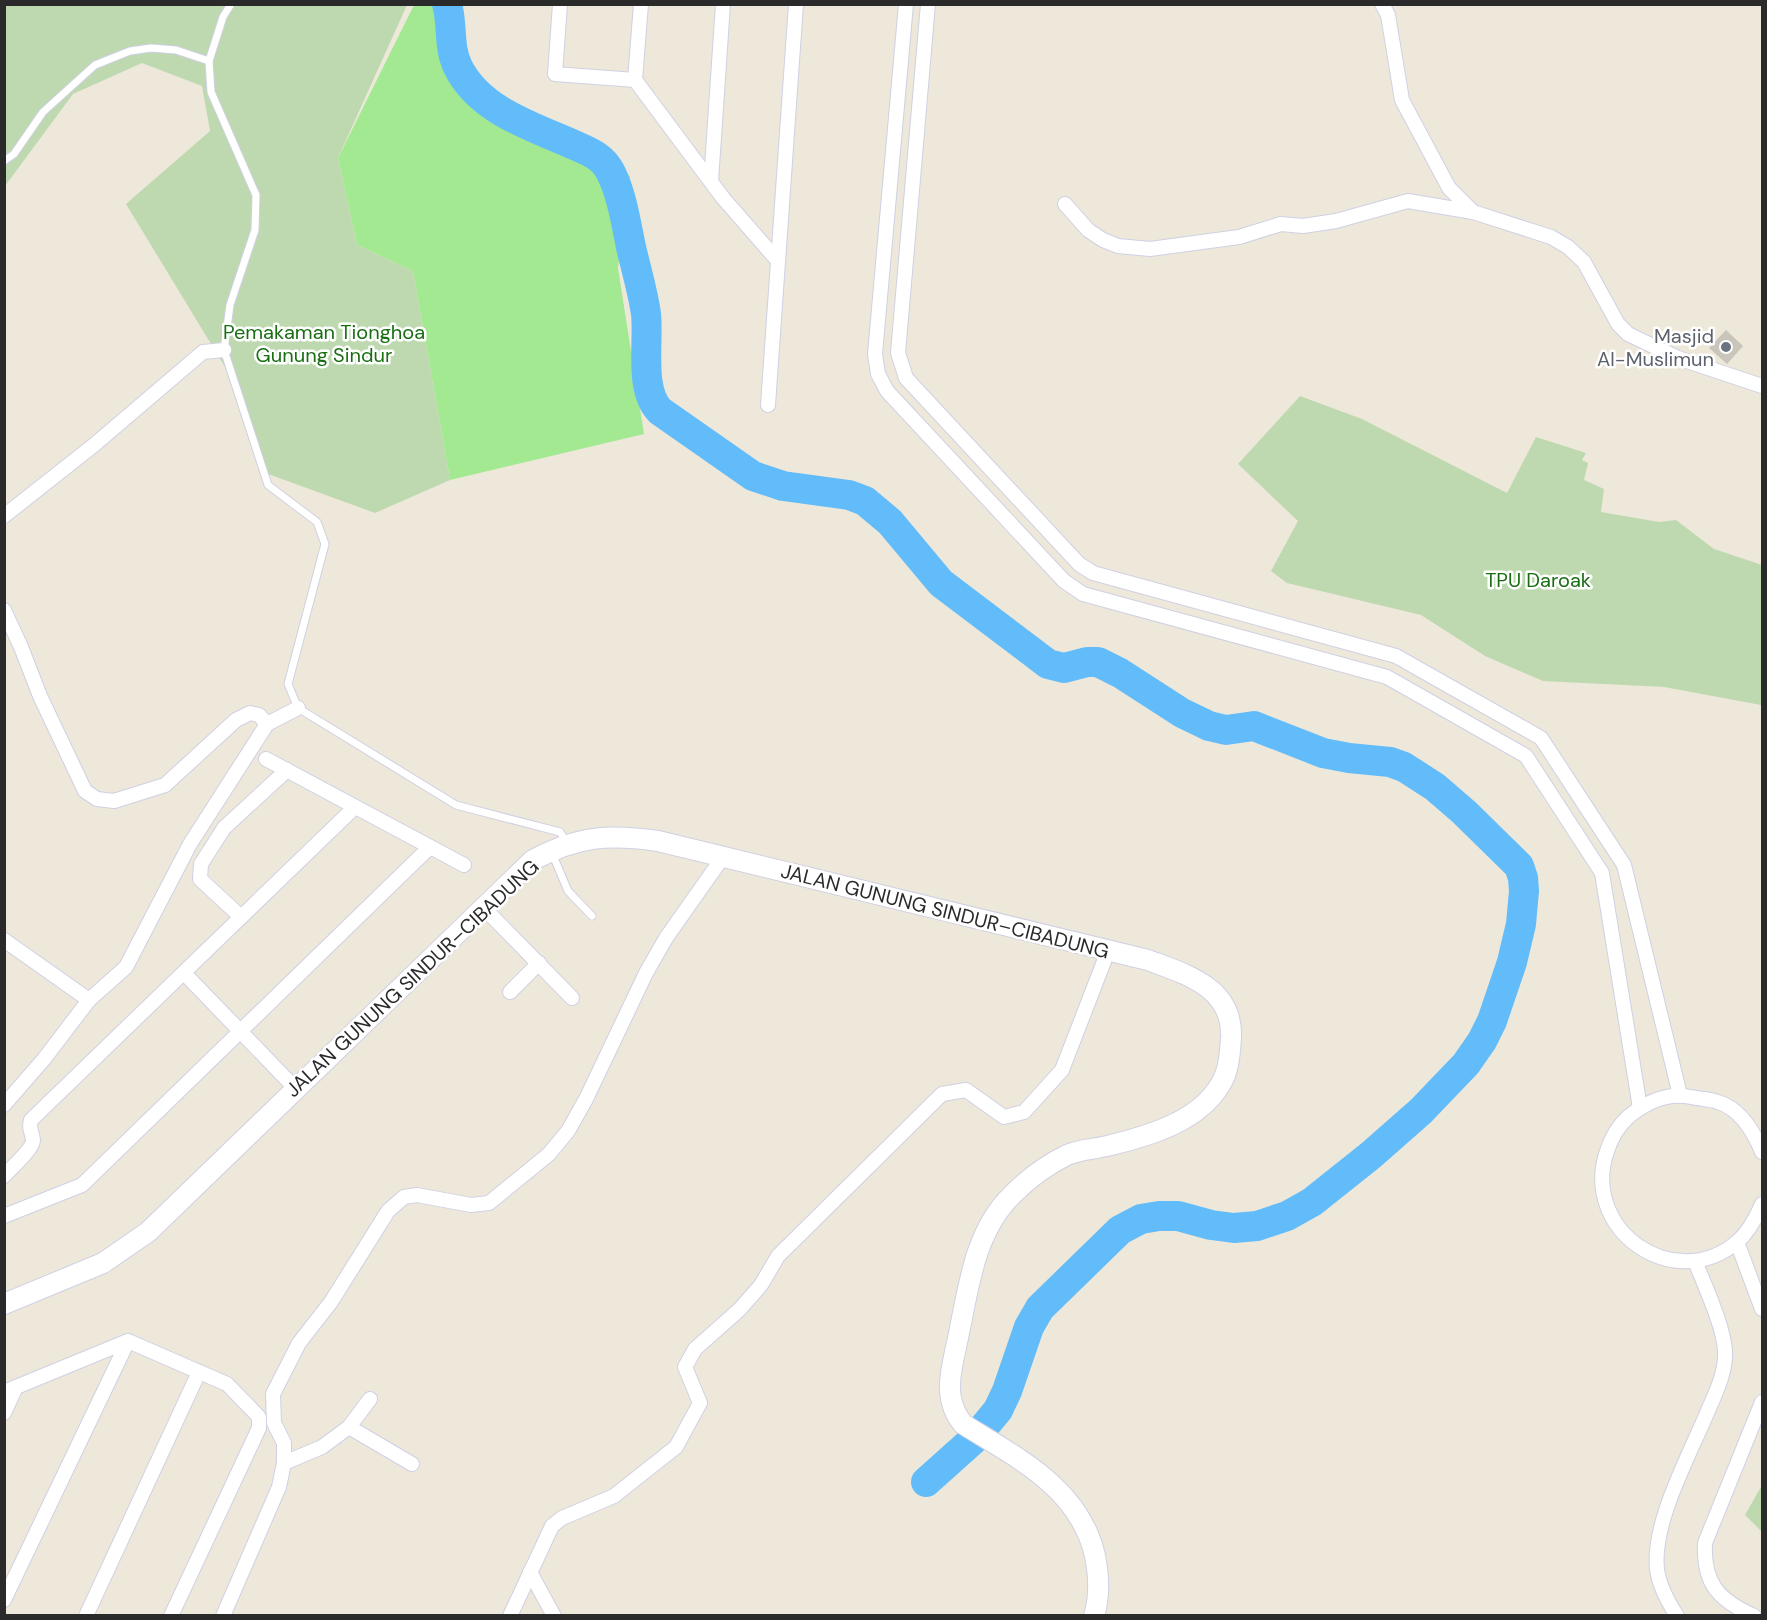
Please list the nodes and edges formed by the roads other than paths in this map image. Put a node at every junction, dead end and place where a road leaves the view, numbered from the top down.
1 (231, 4) edge
2 (560, 4) edge
3 (641, 4) edge
4 (723, 4) edge
5 (796, 4) edge
6 (906, 4) edge
7 (928, 4) edge
8 (1382, 4) edge
9 (209, 61) junction
10 (635, 80) junction
11 (4, 161) edge
12 (711, 181) junction
13 (1065, 204) dead end
14 (1473, 212) junction
15 (778, 261) junction
16 (224, 350) junction
17 (1762, 386) edge
18 (768, 405) dead end
19 (4, 516) edge
20 (4, 610) edge
21 (298, 708) junction
22 (267, 724) junction
23 (266, 759) dead end
24 (287, 770) junction
25 (355, 807) junction
26 (430, 847) junction
27 (559, 848) junction
28 (723, 857) junction
29 (464, 865) dead end
30 (484, 908) junction
31 (592, 916) dead end
32 (241, 917) junction
33 (4, 940) edge
34 (1107, 951) junction
35 (539, 963) junction
36 (184, 973) junction
37 (510, 992) dead end
38 (572, 998) dead end
39 (89, 1000) junction
40 (240, 1031) junction
41 (295, 1088) junction
42 (1680, 1095) junction
43 (4, 1105) edge
44 (1640, 1108) junction
45 (1762, 1152) edge
46 (4, 1176) edge
47 (1762, 1204) edge
48 (4, 1216) edge
49 (1737, 1242) junction
50 (1695, 1260) junction
51 (4, 1304) edge
52 (1762, 1309) edge
53 (128, 1341) junction
54 (198, 1372) junction
55 (10, 1389) edge
56 (370, 1399) dead end
57 (1762, 1402) edge
58 (4, 1413) edge
59 (349, 1427) junction
60 (284, 1463) junction
61 (412, 1464) dead end
62 (530, 1572) junction
63 (4, 1600) edge
64 (86, 1616) edge
65 (171, 1616) edge
66 (223, 1616) edge
67 (510, 1616) edge
68 (554, 1616) edge
69 (1094, 1616) edge
70 (1677, 1616) edge
71 (1754, 1616) edge

1 - 9 lane
2 - 10 street
3 - 10 street
4 - 12 street
5 - 15 street
6 - 44 street
7 - 42 street
8 - 14 street
9 - 11 lane
9 - 16 lane
10 - 12 street
12 - 15 street
13 - 14 street
14 - 17 street
15 - 18 street
16 - 19 street
16 - 21 lane
20 - 22 street
21 - 22 street
21 - 27 lane
22 - 39 street
23 - 24 street
24 - 25 street
24 - 32 street
25 - 26 street
25 - 32 street
26 - 29 street
26 - 40 street
27 - 28 street, JALAN GUNUNG SINDUR–CIBADUNG
27 - 30 street, JALAN GUNUNG SINDUR–CIBADUNG
27 - 31 lane
28 - 34 street, JALAN GUNUNG SINDUR–CIBADUNG
28 - 60 street
30 - 35 street
30 - 41 street, JALAN GUNUNG SINDUR–CIBADUNG
32 - 36 street
33 - 39 street
34 - 62 street
34 - 69 street, JALAN GUNUNG SINDUR–CIBADUNG
35 - 37 street
35 - 38 street
36 - 40 street
36 - 46 street
39 - 43 street
40 - 41 street
40 - 48 street
41 - 51 street, JALAN GUNUNG SINDUR–CIBADUNG
42 - 44 street
42 - 45 street
44 - 50 street
47 - 49 street
49 - 50 street
49 - 52 street
50 - 70 street
53 - 54 street
53 - 55 street
53 - 63 street
54 - 64 street
54 - 65 street
55 - 58 street
56 - 59 street
57 - 71 street
59 - 60 street
59 - 61 street
60 - 66 street
62 - 67 street
62 - 68 street

